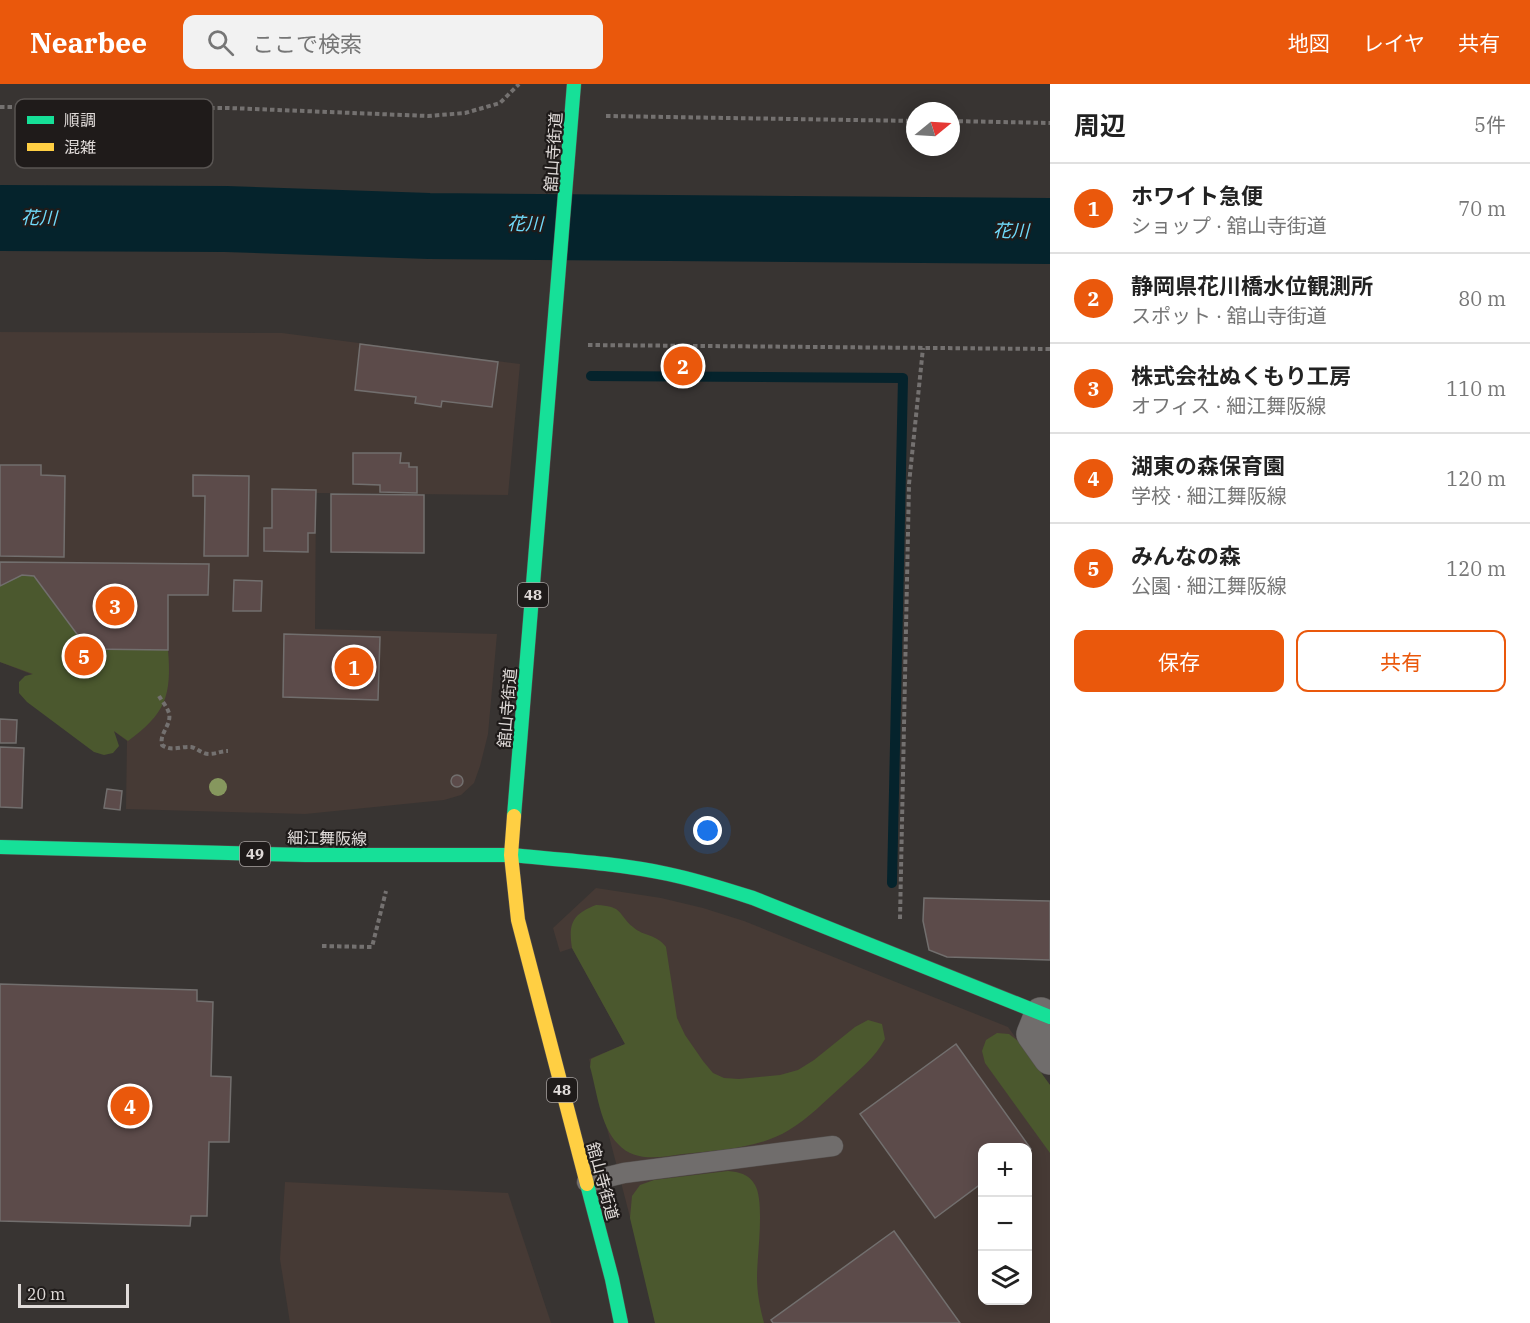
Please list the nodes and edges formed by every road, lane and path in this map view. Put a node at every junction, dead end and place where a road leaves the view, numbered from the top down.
1 (519, 84) edge
2 (569, 98) edge
3 (0, 107) edge
4 (15, 107) edge
5 (213, 108) edge
6 (906, 120) edge
7 (960, 121) edge
8 (1050, 123) edge
9 (555, 340) junction
10 (923, 348) junction
11 (1050, 349) edge
12 (159, 696) dead end
13 (228, 752) dead end
14 (0, 847) edge
15 (511, 855) junction
16 (387, 889) dead end
17 (322, 946) dead end
18 (899, 957) junction
19 (1046, 1016) edge
20 (1050, 1058) edge
21 (833, 1146) dead end
22 (587, 1182) junction
23 (621, 1323) edge

1 - 5 path
2 - 6 path
2 - 9 main road, 舘山寺街道 / 48
3 - 4 path
7 - 8 path
9 - 10 path
9 - 15 main road, 舘山寺街道 / 48
10 - 11 path
10 - 18 path
12 - 13 path
14 - 15 main road, 細江舞阪線 / 49
15 - 18 main road, 細江舞阪線
15 - 22 main road, 舘山寺街道 / 48
16 - 17 path
18 - 19 main road, 細江舞阪線
19 - 20 street
21 - 22 lane
22 - 23 main road, 舘山寺街道 / 48

